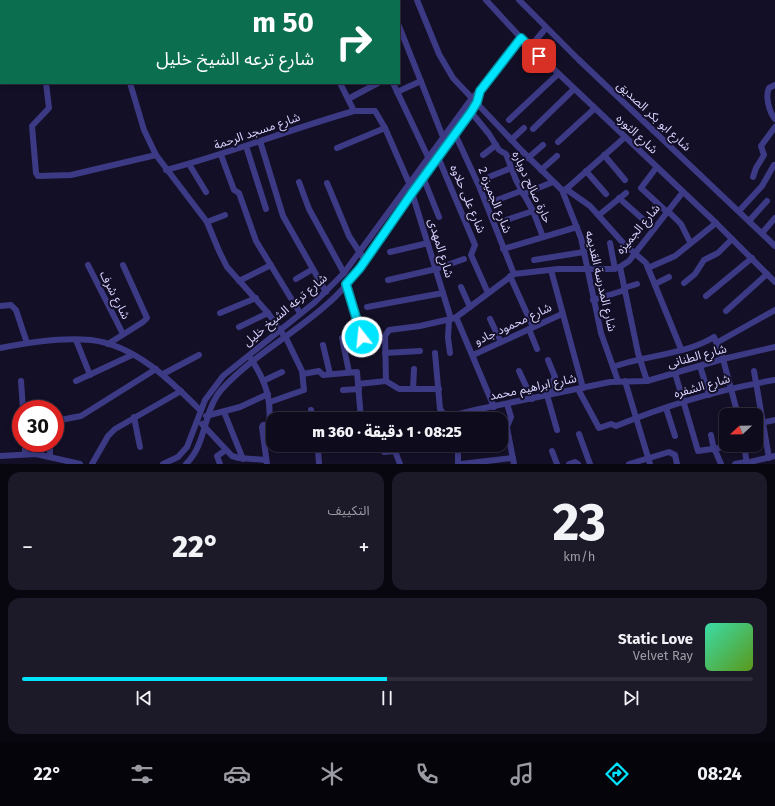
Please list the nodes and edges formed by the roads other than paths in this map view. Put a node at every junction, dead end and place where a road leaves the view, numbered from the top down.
1 (417, 0) edge
2 (486, 0) edge
3 (519, 0) edge
4 (400, 28) edge
5 (546, 28) junction
6 (521, 38) junction
7 (530, 47) junction
8 (558, 74) junction
9 (421, 81) junction
10 (46, 84) edge
11 (130, 84) edge
12 (340, 84) edge
13 (376, 84) edge
14 (393, 84) edge
15 (775, 85) edge
16 (574, 89) junction
17 (397, 92) junction
18 (348, 99) junction
19 (474, 100) junction
20 (594, 109) junction
21 (354, 110) junction
22 (471, 112) junction
23 (774, 118) edge
24 (509, 120) dead end
25 (384, 128) junction
26 (524, 128) dead end
27 (533, 129) dead end
28 (774, 130) edge
29 (455, 134) junction
30 (443, 137) junction
31 (624, 138) junction
32 (511, 140) junction
33 (260, 141) junction
34 (558, 142) dead end
35 (496, 145) junction
36 (543, 145) dead end
37 (246, 146) junction
38 (337, 148) dead end
39 (156, 155) junction
40 (221, 155) junction
41 (483, 155) dead end
42 (557, 156) dead end
43 (604, 156) junction
44 (428, 157) junction
45 (438, 157) junction
46 (528, 158) junction
47 (189, 164) junction
48 (774, 165) edge
49 (511, 168) junction
50 (656, 168) junction
51 (166, 170) junction
52 (541, 170) junction
53 (586, 171) junction
54 (423, 177) junction
55 (489, 177) dead end
56 (753, 177) dead end
57 (625, 180) dead end
58 (299, 182) dead end
59 (553, 182) junction
60 (327, 183) dead end
61 (409, 183) junction
62 (564, 190) junction
63 (206, 192) dead end
64 (683, 192) junction
65 (412, 193) junction
66 (522, 193) junction
67 (626, 193) dead end
68 (606, 194) dead end
69 (619, 198) junction
70 (497, 200) dead end
71 (767, 201) dead end
72 (266, 209) dead end
73 (532, 211) junction
74 (739, 211) junction
75 (668, 212) junction
76 (225, 215) dead end
77 (599, 215) junction
78 (439, 217) dead end
79 (775, 218) edge
80 (506, 220) dead end
81 (749, 221) junction
82 (207, 222) junction
83 (716, 223) junction
84 (577, 226) junction
85 (654, 229) junction
86 (762, 233) junction
87 (542, 237) junction
88 (732, 239) junction
89 (690, 242) junction
90 (428, 243) junction
91 (610, 243) dead end
92 (775, 246) edge
93 (503, 249) junction
94 (390, 252) dead end
95 (584, 252) junction
96 (359, 254) junction
97 (635, 254) junction
98 (752, 258) junction
99 (464, 259) dead end
100 (366, 260) junction
101 (534, 260) dead end
102 (88, 265) dead end
103 (123, 265) dead end
104 (271, 265) junction
105 (617, 268) junction
106 (648, 268) junction
107 (313, 269) junction
108 (436, 269) junction
109 (551, 270) junction
110 (588, 270) junction
111 (344, 273) junction
112 (767, 274) junction
113 (512, 275) junction
114 (669, 277) dead end
115 (296, 279) dead end
116 (388, 280) dead end
117 (239, 281) junction
118 (775, 282) edge
119 (684, 283) dead end
120 (346, 284) junction
121 (637, 284) dead end
122 (655, 284) junction
123 (461, 287) dead end
124 (624, 289) junction
125 (326, 292) junction
126 (443, 293) junction
127 (488, 293) junction
128 (706, 296) dead end
129 (256, 298) junction
130 (594, 300) junction
131 (0, 306) edge
132 (367, 307) dead end
133 (470, 307) junction
134 (775, 310) edge
135 (726, 311) dead end
136 (220, 313) dead end
137 (268, 313) junction
138 (300, 313) junction
139 (562, 314) junction
140 (452, 319) junction
141 (490, 319) dead end
142 (239, 327) dead end
143 (531, 328) junction
144 (280, 329) junction
145 (123, 334) junction
146 (285, 337) junction
147 (342, 338) dead end
148 (385, 338) junction
149 (716, 339) junction
150 (76, 340) junction
151 (501, 342) junction
152 (27, 343) junction
153 (108, 344) junction
154 (322, 345) dead end
155 (775, 347) edge
156 (0, 348) edge
157 (537, 349) dead end
158 (680, 350) junction
159 (420, 351) dead end
160 (385, 353) junction
161 (435, 353) dead end
162 (450, 353) dead end
163 (132, 355) junction
164 (199, 355) dead end
165 (248, 355) junction
166 (473, 355) junction
167 (640, 358) junction
168 (723, 359) junction
169 (548, 360) dead end
170 (253, 362) junction
171 (613, 366) junction
172 (700, 366) junction
173 (156, 369) junction
174 (414, 369) dead end
175 (519, 371) dead end
176 (754, 371) dead end
177 (282, 372) dead end
178 (349, 372) junction
179 (675, 373) junction
180 (163, 374) junction
181 (303, 374) junction
182 (330, 374) junction
183 (90, 375) junction
184 (775, 380) edge
185 (22, 381) dead end
186 (76, 381) dead end
187 (263, 381) junction
188 (386, 381) junction
189 (621, 381) junction
190 (647, 381) junction
191 (756, 384) junction
192 (358, 386) junction
193 (580, 388) junction
194 (731, 388) junction
195 (412, 389) junction
196 (439, 389) junction
197 (342, 390) dead end
198 (181, 391) junction
199 (268, 394) junction
200 (550, 395) junction
201 (709, 395) junction
202 (532, 399) junction
203 (23, 400) edge
204 (270, 402) junction
205 (684, 403) junction
206 (507, 404) junction
207 (494, 407) junction
208 (666, 408) junction
209 (736, 408) edge
210 (760, 408) edge
211 (200, 410) junction
212 (224, 412) junction
213 (270, 412) edge
214 (360, 412) edge
215 (442, 412) edge
216 (470, 412) edge
217 (206, 416) junction
218 (134, 417) junction
219 (198, 418) junction
220 (636, 418) junction
221 (64, 419) edge
222 (775, 420) edge
223 (763, 422) joint
224 (204, 425) junction
225 (266, 426) edge
226 (557, 430) dead end
227 (579, 434) dead end
228 (710, 435) dead end
229 (674, 436) dead end
230 (140, 447) dead end
231 (719, 449) edge
232 (226, 450) junction
233 (714, 450) junction
234 (552, 451) dead end
235 (50, 452) edge
236 (318, 452) edge
237 (395, 452) edge
238 (459, 452) edge
239 (745, 452) edge
240 (25, 453) joint
241 (0, 456) edge
242 (50, 456) junction
243 (772, 457) edge
244 (243, 459) junction
245 (514, 461) edge
246 (649, 461) edge
247 (266, 462) edge
248 (746, 463) edge
249 (80, 464) edge
250 (92, 464) edge
251 (163, 464) edge
252 (186, 464) edge
253 (220, 464) edge
254 (319, 464) edge
255 (400, 464) edge
256 (460, 464) edge
257 (557, 464) edge
258 (569, 464) edge
259 (578, 464) edge
260 (590, 464) edge
261 (629, 464) edge
262 (677, 464) edge
263 (721, 464) edge
264 (735, 464) edge

1 - 19 street, شارع المدرسة القديمه
2 - 6 street, شارع الثوره
3 - 5 street, شارع ابو بكر الصديق
4 - 9 street
5 - 7 street
5 - 74 street, شارع ابو بكر الصديق
6 - 7 street, شارع الثوره
6 - 19 street, شارع ترعه الشيخ خليل
7 - 8 street, شارع الثوره
8 - 16 street, شارع الثوره
8 - 24 street
9 - 17 street
9 - 30 street
10 - 39 street
11 - 39 street
12 - 18 street
13 - 18 street
14 - 17 street
15 - 23 street
16 - 20 street, شارع الثوره
16 - 27 street
17 - 44 street
18 - 21 street
19 - 22 street, شارع ترعه الشيخ خليل
19 - 30 street, شارع ترعه الشيخ خليل
19 - 32 street, شارع المدرسة القديمه
20 - 31 street, شارع الثوره
20 - 34 street
21 - 25 street, شارع المهدى
21 - 33 street, شارع مسجد الرحمة
22 - 29 street, شارع ترعه الشيخ خليل
22 - 35 street, حارة صالح دوباره
25 - 38 street
25 - 61 street, شارع المهدى
26 - 32 street
28 - 56 street
29 - 45 street, شارع ترعه الشيخ خليل
29 - 93 street, شارع الجميزه 2
30 - 44 street, شارع ترعه الشيخ خليل
31 - 43 street
31 - 50 street, شارع الثوره
32 - 46 street, شارع المدرسة القديمه
33 - 37 street, شارع مسجد الرحمة
33 - 107 street
35 - 41 street
35 - 49 street, حارة صالح دوباره
36 - 46 street
37 - 40 street, شارع مسجد الرحمة
37 - 72 street
39 - 51 street
40 - 47 street, شارع مسجد الرحمة
40 - 104 street
42 - 52 street
43 - 53 street
43 - 57 street
44 - 61 street, شارع ترعه الشيخ خليل
45 - 54 street, شارع ترعه الشيخ خليل
45 - 127 street, شارع على حلاوه
46 - 52 street, شارع المدرسة القديمه
47 - 51 street, شارع مسجد الرحمة
47 - 63 street
48 - 74 street
49 - 55 street
49 - 66 street, حارة صالح دوباره
50 - 64 street, شارع الثوره
50 - 75 street
51 - 82 street
52 - 59 street, شارع المدرسة القديمه
53 - 62 street
53 - 68 street
54 - 65 street, شارع ترعه الشيخ خليل
54 - 78 street
58 - 111 street
59 - 62 street, شارع المدرسة القديمه
59 - 66 street
60 - 96 street
61 - 65 street, شارع المهدى
61 - 96 street, شارع ترعه الشيخ خليل
62 - 77 street
62 - 84 street, شارع المدرسة القديمه
64 - 75 street, شارع الجميزه
64 - 83 street, شارع الثوره
65 - 90 street, شارع المهدى
65 - 100 street, شارع ترعه الشيخ خليل
66 - 70 street
66 - 73 street, حارة صالح دوباره
67 - 69 street
69 - 77 street
69 - 85 street
71 - 81 street
73 - 80 street
73 - 87 street, حارة صالح دوباره
74 - 81 street, شارع ابو بكر الصديق
75 - 85 street, شارع الجميزه
75 - 89 street
76 - 82 street
77 - 97 street
79 - 86 street
81 - 86 street, شارع ابو بكر الصديق
82 - 117 street
83 - 88 street, شارع الثوره
83 - 89 street
84 - 87 street
84 - 95 street, شارع المدرسة القديمه
85 - 97 street, شارع الجميزه
86 - 92 street, شارع ابو بكر الصديق
87 - 93 street
88 - 98 street, شارع الثوره
88 - 119 street
89 - 106 street
90 - 94 street
90 - 108 street, شارع المهدى
91 - 105 street
93 - 113 street, شارع الجميزه 2
95 - 101 street
95 - 110 street, شارع المدرسة القديمه
96 - 100 street
96 - 111 street, شارع ترعه الشيخ خليل
97 - 105 street, شارع الجميزه
97 - 106 street
98 - 112 street, شارع الثوره
98 - 128 street
99 - 108 street
100 - 120 street, شارع ترعه الشيخ خليل
102 - 145 street, شارع شرف
103 - 145 street
104 - 117 street
104 - 138 street
105 - 110 street, شارع الجميزه
105 - 124 street
106 - 122 street
107 - 115 street
107 - 125 street
108 - 116 street
108 - 126 street, شارع المهدى
109 - 110 street, شارع الجميزه
109 - 113 street, شارع الجميزه
109 - 139 street
110 - 130 street, شارع المدرسة القديمه
111 - 125 street, شارع ترعه الشيخ خليل
112 - 118 street, شارع الثوره
112 - 135 street
113 - 127 street
113 - 143 street, شارع الجميزه 2
114 - 122 street
117 - 129 street
120 - 146 street, شارع ترعه الشيخ خليل
120 - 148 street
121 - 124 street
122 - 158 street
123 - 133 street
124 - 130 street
124 - 167 street
125 - 138 street, شارع ترعه الشيخ خليل
126 - 132 street
126 - 140 street, شارع المهدى
127 - 133 street
129 - 136 street
129 - 137 street
130 - 171 street, شارع المدرسة القديمه
131 - 152 street
133 - 140 street
134 - 149 street
137 - 142 street
137 - 144 street
138 - 144 street, شارع ترعه الشيخ خليل
139 - 143 street, شارع محمود جادو
139 - 193 street
140 - 148 street
140 - 162 street
140 - 166 street, شارع المهدى
141 - 151 street
143 - 151 street, شارع محمود جادو
143 - 157 street, شارع الجميزه 2
144 - 146 street
144 - 165 street, شارع ترعه الشيخ خليل
145 - 153 street
146 - 170 street, شارع ترعه الشيخ خليل
146 - 181 street
147 - 178 street
148 - 160 street
149 - 158 street
149 - 168 street
150 - 152 street
150 - 153 street
150 - 183 street
151 - 166 street, شارع محمود جادو
152 - 156 street
153 - 163 street
154 - 182 street
155 - 168 street, شارع الطنانى
158 - 167 street
159 - 160 street
160 - 188 street
161 - 196 street
163 - 173 street
163 - 183 street
164 - 180 street
165 - 170 street
165 - 211 street, شارع ترعه الشيخ خليل
166 - 207 street, شارع المهدى
167 - 171 street
167 - 190 street
168 - 172 street, شارع الطنانى
168 - 194 street
169 - 200 street
170 - 187 street
170 - 217 street, شارع ترعه الشيخ خليل
171 - 189 street, شارع المدرسة القديمه
172 - 179 street, شارع الطنانى
172 - 201 street
173 - 180 street
173 - 221 street
174 - 195 street
175 - 202 street
176 - 191 street
177 - 187 street
178 - 182 street
178 - 192 street
179 - 190 street, شارع الطنانى
179 - 205 street
180 - 198 street
181 - 182 street
181 - 204 street
183 - 186 street
184 - 191 street, شارع الشفره
185 - 203 street
187 - 199 street
188 - 192 street
188 - 195 street
189 - 190 street, شارع الطنانى
189 - 193 street, شارع ابراهيم محمد
189 - 220 street, شارع المدرسة القديمه
191 - 194 street, شارع الشفره
191 - 210 street
192 - 197 street
192 - 214 street
193 - 200 street, شارع ابراهيم محمد
193 - 220 street, شارع الشفره
194 - 201 street, شارع الشفره
194 - 209 street
195 - 196 street
196 - 215 street
198 - 211 street
198 - 218 street
199 - 204 street
199 - 212 street
200 - 202 street, شارع ابراهيم محمد
200 - 226 street
201 - 205 street, شارع الشفره
202 - 206 street, شارع ابراهيم محمد
204 - 213 street
205 - 208 street, شارع الشفره
205 - 233 street
206 - 207 street, شارع ابراهيم محمد
206 - 245 street
207 - 216 street, شارع ابراهيم محمد
208 - 220 street, شارع الشفره
208 - 229 street
211 - 219 street, شارع ترعه الشيخ خليل
212 - 217 street
212 - 244 street
217 - 224 street, شارع ترعه الشيخ خليل
218 - 230 street
218 - 250 street
219 - 224 street
219 - 251 street, شارع ترعه الشيخ خليل
220 - 246 street, شارع المدرسة القديمه
222 - 223 street
223 - 243 street
224 - 232 street
224 - 252 street, شارع ترعه الشيخ خليل
225 - 247 street
227 - 260 street
228 - 233 street
231 - 233 street
232 - 244 street
232 - 253 street
233 - 263 street
234 - 257 street
235 - 242 street
236 - 254 street
237 - 255 street
238 - 256 street
239 - 248 street
240 - 241 street
240 - 242 street
242 - 249 street
243 - 248 street
244 - 247 street
245 - 256 street
246 - 261 street
246 - 262 street
248 - 264 street
258 - 259 street

